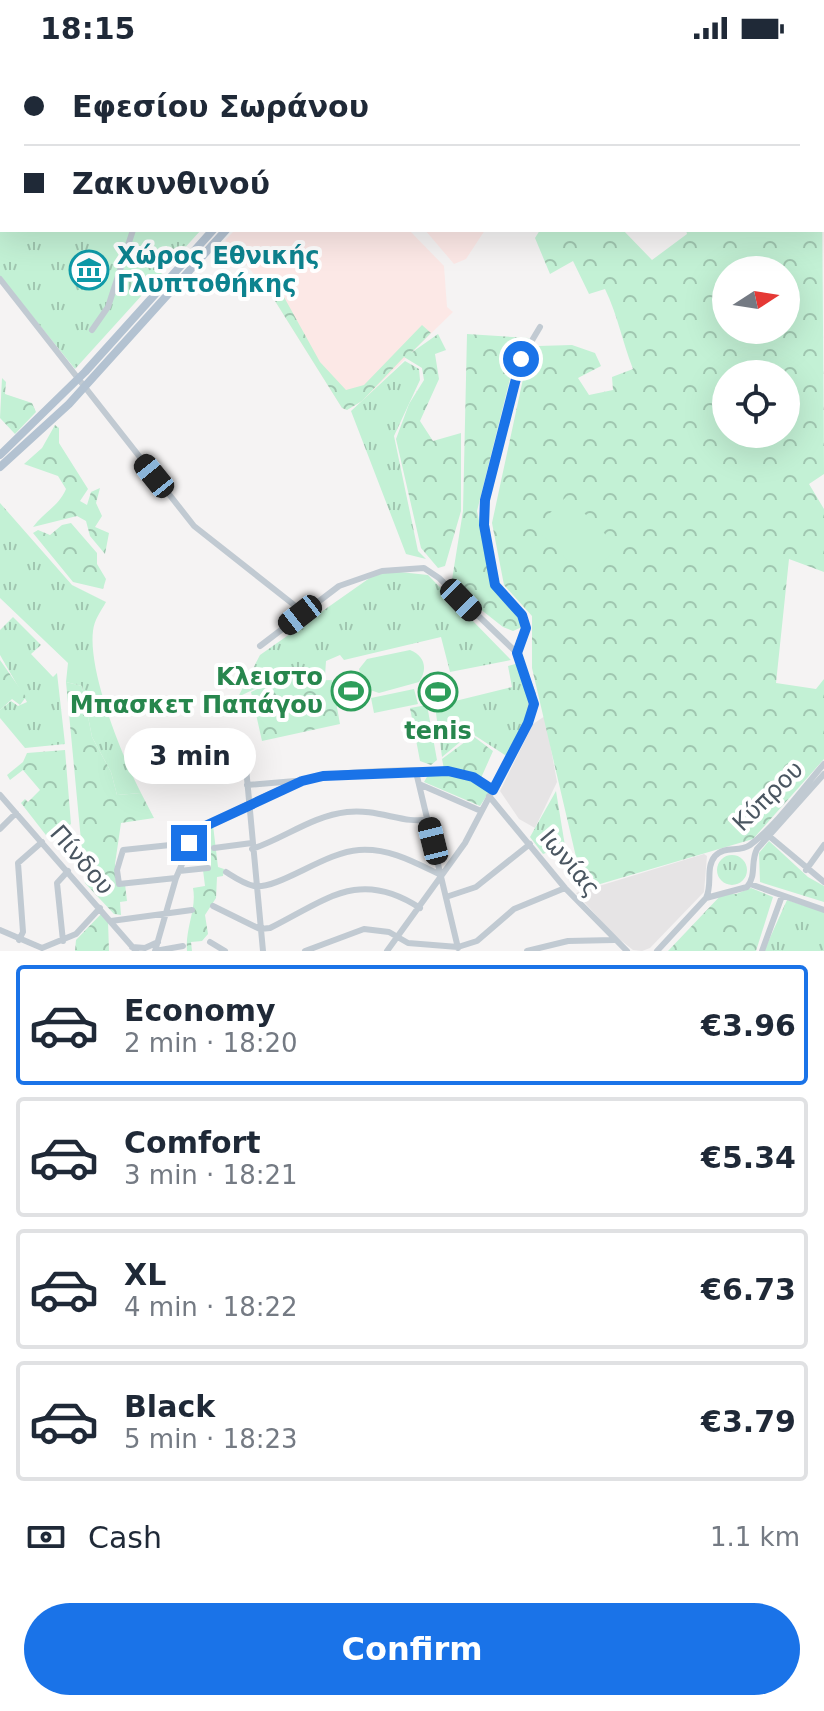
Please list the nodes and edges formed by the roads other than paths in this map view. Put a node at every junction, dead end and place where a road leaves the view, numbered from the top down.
1 (132, 232) edge
2 (211, 232) edge
3 (224, 232) edge
4 (0, 279) edge
5 (540, 327) dead end
6 (92, 330) dead end
7 (81, 383) junction
8 (0, 455) edge
9 (0, 467) edge
10 (303, 612) junction
11 (260, 646) dead end
12 (517, 653) junction
13 (244, 746) dead end
14 (824, 764) edge
15 (416, 772) junction
16 (820, 778) edge
17 (302, 781) junction
18 (419, 784) junction
19 (247, 785) junction
20 (491, 793) junction
21 (0, 795) edge
22 (248, 807) junction
23 (481, 811) junction
24 (16, 813) junction
25 (428, 819) junction
26 (0, 829) edge
27 (769, 836) junction
28 (42, 842) junction
29 (189, 843) junction
30 (530, 844) junction
31 (824, 845) edge
32 (252, 846) junction
33 (214, 848) dead end
34 (208, 868) dead end
35 (806, 870) junction
36 (68, 871) junction
37 (226, 872) dead end
38 (177, 874) junction
39 (441, 875) junction
40 (711, 881) junction
41 (824, 882) edge
42 (750, 884) junction
43 (256, 887) junction
44 (565, 888) junction
45 (722, 891) junction
46 (782, 896) junction
47 (446, 897) junction
48 (706, 898) junction
49 (213, 906) dead end
50 (100, 908) junction
51 (420, 908) junction
52 (192, 910) dead end
53 (824, 910) edge
54 (165, 914) junction
55 (111, 921) junction
56 (260, 929) junction
57 (0, 930) edge
58 (399, 937) junction
59 (19, 940) junction
60 (614, 940) junction
61 (63, 941) junction
62 (158, 942) junction
63 (210, 942) dead end
64 (183, 946) dead end
65 (36, 949) edge
66 (459, 949) edge
67 (132, 950) edge
68 (155, 951) edge
69 (225, 951) edge
70 (263, 951) edge
71 (305, 951) edge
72 (387, 951) edge
73 (527, 951) edge
74 (627, 951) edge
75 (657, 951) edge
76 (762, 951) edge

1 - 6 street
2 - 7 main road
3 - 7 main road
4 - 7 street
5 - 12 street
7 - 8 main road
7 - 9 main road
7 - 10 street
10 - 11 street
10 - 12 street
12 - 20 street
13 - 19 street
14 - 16 street, Κύπρου
15 - 17 street
15 - 18 street
15 - 20 street
16 - 27 street, Κύπρου
16 - 40 street, Κύπρου
17 - 19 street
17 - 22 street
18 - 23 street
18 - 25 street
19 - 22 street
20 - 23 street
20 - 30 street, Ιωνίας
21 - 24 street, Πίνδου
22 - 29 street
22 - 32 street
23 - 39 street
24 - 26 street
24 - 28 street, Πίνδου
25 - 32 street
25 - 39 street
27 - 35 street
27 - 42 street, Κύπρου
28 - 36 street, Πίνδου
28 - 59 street
29 - 38 street
29 - 38 street
30 - 44 street, Ιωνίας
30 - 47 street
31 - 35 street
32 - 33 street
32 - 43 street
34 - 38 street
35 - 41 street
36 - 50 street, Πίνδου
36 - 61 street
37 - 43 street
38 - 54 street
39 - 43 street
39 - 47 street
39 - 51 street
40 - 45 street
40 - 48 street, Κύπρου
42 - 45 street, Κύπρου
42 - 46 street
43 - 56 street
44 - 60 street, Ιωνίας
44 - 66 street
45 - 48 street, Κύπρου
46 - 53 street
46 - 76 street
47 - 66 street
48 - 75 street, Κύπρου
49 - 56 street
50 - 55 street, Πίνδου
50 - 61 street
51 - 56 street
51 - 58 street
52 - 54 street
54 - 55 street
54 - 62 street
55 - 67 street, Πίνδου
56 - 70 street
57 - 59 street
58 - 66 street
58 - 71 street
58 - 72 street
59 - 65 street
60 - 73 street
60 - 74 street, Ιωνίας
61 - 65 street
62 - 67 street
62 - 68 street
63 - 69 street
64 - 68 street

